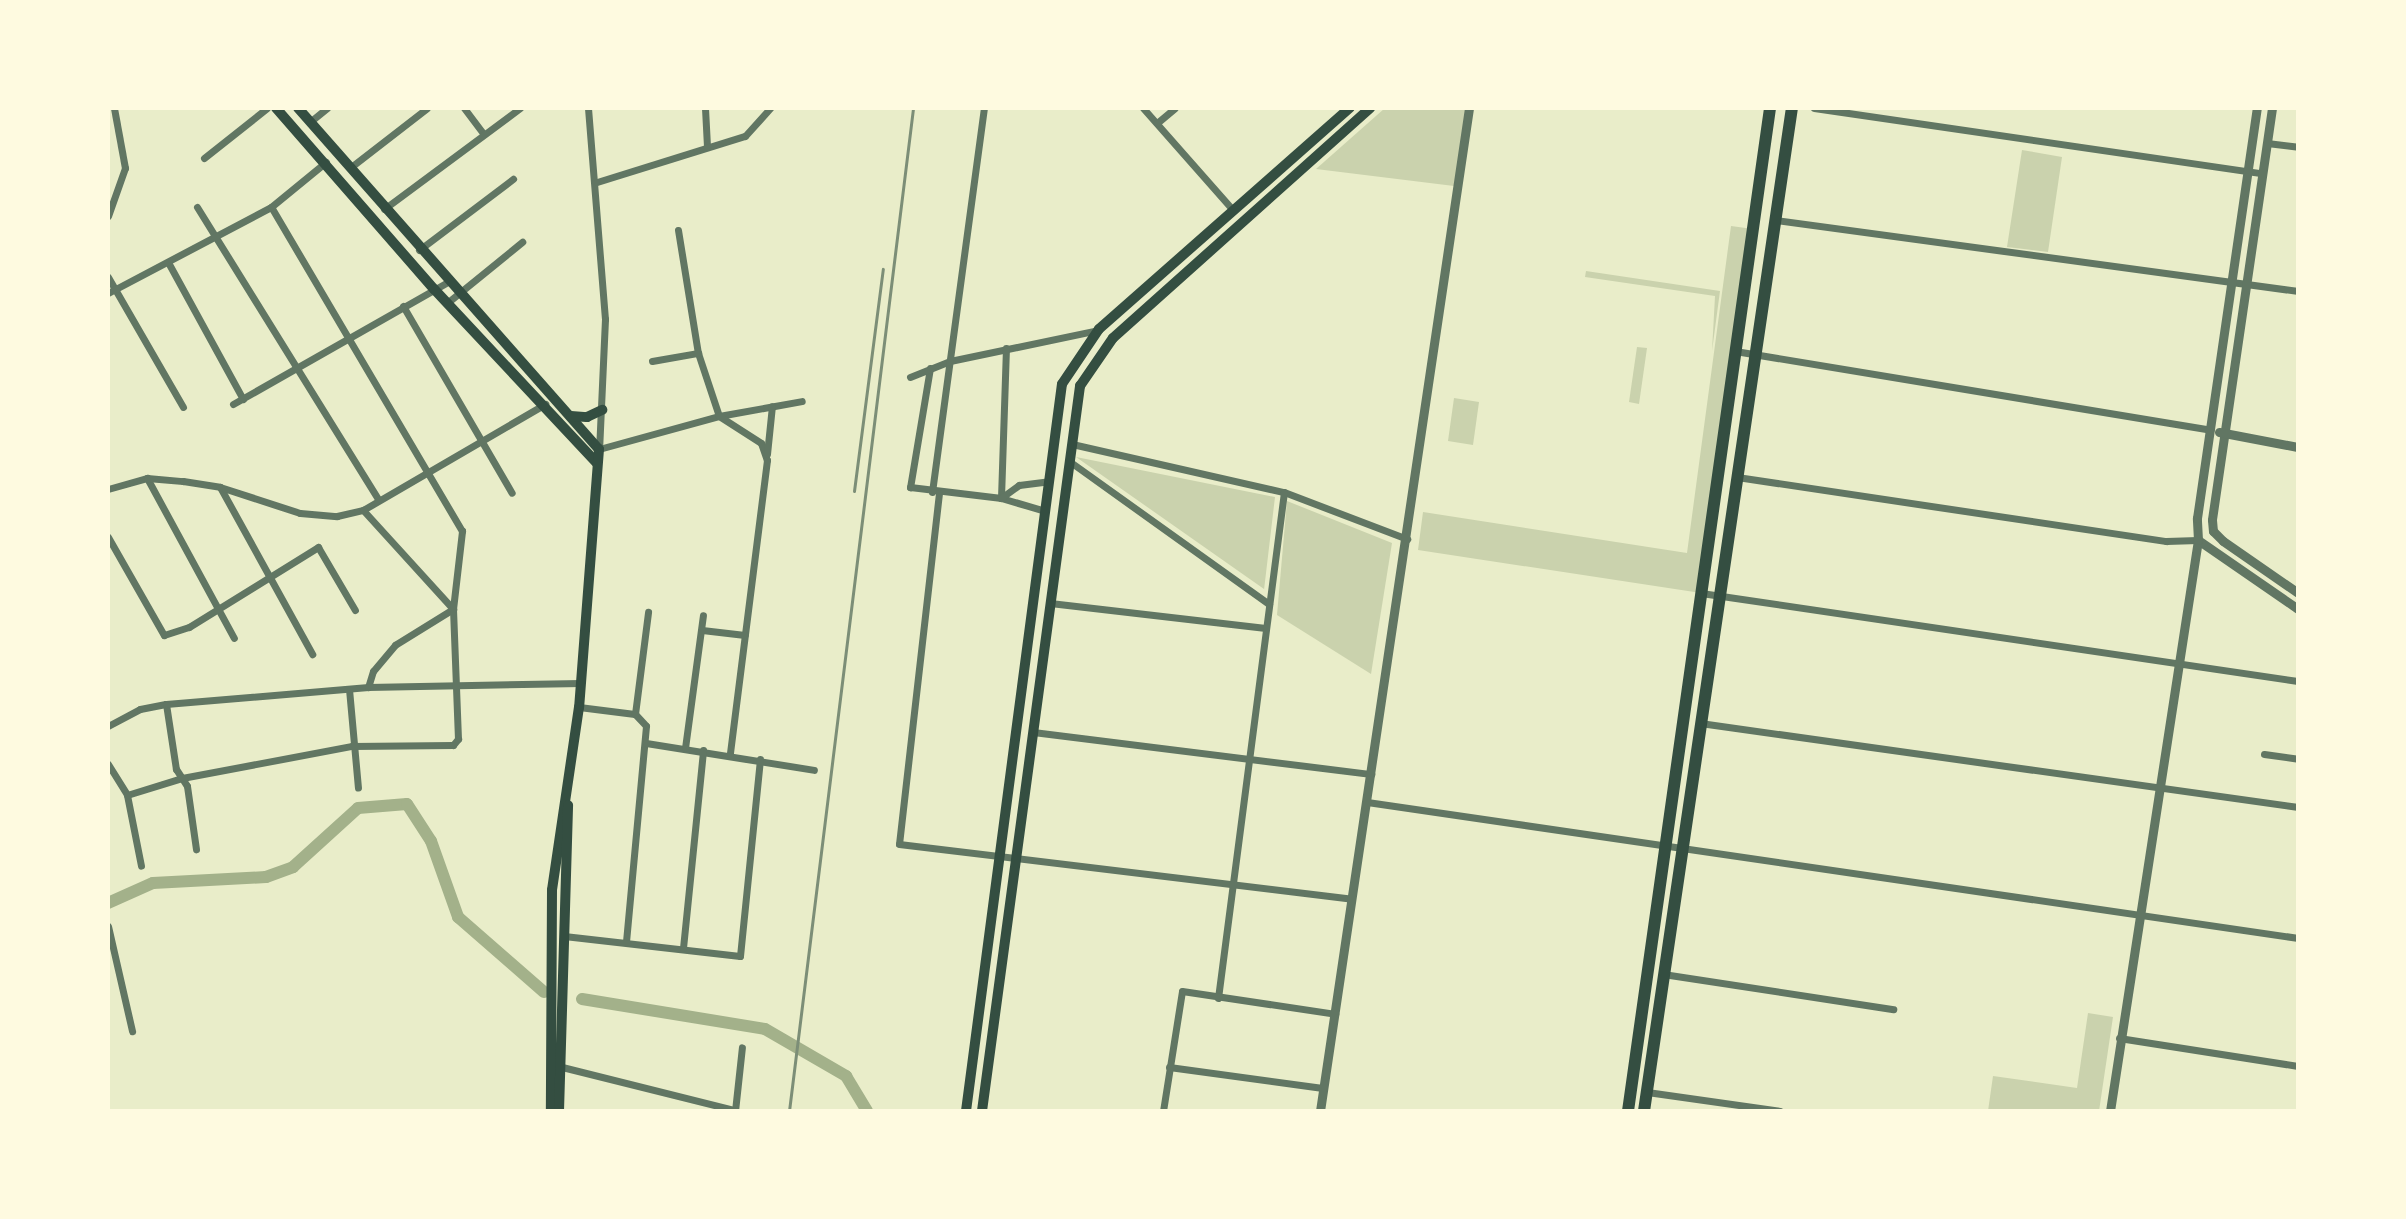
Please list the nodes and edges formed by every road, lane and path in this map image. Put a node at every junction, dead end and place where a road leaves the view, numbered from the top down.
1 (114, 108) edge
2 (267, 108) edge
3 (276, 108) edge
4 (298, 108) edge
5 (327, 108) edge
6 (427, 108) edge
7 (464, 108) edge
8 (520, 108) edge
9 (588, 108) edge
10 (705, 108) edge
11 (770, 108) edge
12 (984, 108) edge
13 (1143, 108) edge
14 (1175, 108) edge
15 (1350, 108) edge
16 (1370, 108) edge
17 (1469, 108) edge
18 (1770, 108) edge
19 (1792, 108) edge
20 (1814, 108) edge
21 (2257, 108) edge
22 (2272, 108) edge
23 (311, 121) junction
24 (1157, 123) junction
25 (483, 133) junction
26 (2267, 143) junction
27 (707, 145) junction
28 (2298, 147) edge
29 (204, 158) dead end
30 (326, 162) junction
31 (351, 167) junction
32 (2248, 170) junction
33 (2262, 173) junction
34 (513, 179) dead end
35 (597, 182) junction
36 (197, 207) dead end
37 (271, 207) junction
38 (384, 209) junction
39 (1233, 210) junction
40 (108, 216) edge
41 (1776, 220) junction
42 (678, 230) dead end
43 (216, 235) junction
44 (522, 242) dead end
45 (419, 250) junction
46 (169, 264) junction
47 (108, 277) edge
48 (448, 282) junction
49 (2230, 282) junction
50 (2244, 285) junction
51 (434, 289) junction
52 (2298, 291) edge
53 (111, 292) edge
54 (458, 294) junction
55 (447, 303) junction
56 (403, 306) junction
57 (1099, 329) junction
58 (348, 339) junction
59 (1006, 348) junction
60 (1735, 350) junction
61 (698, 353) junction
62 (1756, 354) junction
63 (652, 361) dead end
64 (950, 361) junction
65 (930, 368) junction
66 (294, 371) junction
67 (910, 377) dead end
68 (243, 399) junction
69 (802, 401) dead end
70 (233, 404) dead end
71 (545, 404) junction
72 (772, 406) junction
73 (183, 407) dead end
74 (602, 410) junction
75 (571, 416) junction
76 (719, 416) junction
77 (2210, 430) junction
78 (2223, 432) junction
79 (483, 444) junction
80 (1072, 444) junction
81 (2298, 447) edge
82 (599, 449) junction
83 (1049, 455) junction
84 (767, 460) junction
85 (1069, 461) junction
86 (597, 463) junction
87 (428, 471) junction
88 (1735, 477) junction
89 (147, 478) junction
90 (1045, 482) junction
91 (1066, 486) junction
92 (220, 487) junction
93 (108, 489) edge
94 (936, 492) junction
95 (1284, 492) junction
96 (512, 493) dead end
97 (1001, 498) junction
98 (378, 499) junction
99 (363, 510) junction
100 (1042, 510) junction
101 (2213, 531) junction
102 (108, 537) edge
103 (1407, 539) junction
104 (2198, 540) junction
105 (267, 575) junction
106 (1701, 593) junction
107 (2298, 593) edge
108 (1719, 596) junction
109 (1050, 603) junction
110 (1269, 604) junction
111 (218, 607) junction
112 (453, 609) junction
113 (2298, 609) edge
114 (355, 610) dead end
115 (648, 612) dead end
116 (703, 615) dead end
117 (1266, 628) junction
118 (702, 630) junction
119 (745, 635) junction
120 (234, 638) dead end
121 (312, 654) dead end
122 (2177, 665) junction
123 (2298, 681) edge
124 (456, 683) junction
125 (581, 683) junction
126 (368, 687) junction
127 (349, 689) junction
128 (166, 704) junction
129 (579, 707) junction
130 (635, 714) junction
131 (1700, 723) junction
132 (108, 726) edge
133 (1033, 732) junction
134 (646, 743) junction
135 (352, 746) junction
136 (685, 748) junction
137 (703, 750) junction
138 (730, 754) junction
139 (2264, 754) dead end
140 (1249, 757) junction
141 (760, 759) junction
142 (2298, 759) edge
143 (108, 764) edge
144 (814, 770) dead end
145 (1371, 774) junction
146 (182, 778) junction
147 (358, 788) dead end
148 (2158, 790) junction
149 (127, 795) junction
150 (567, 798) junction
151 (1367, 802) junction
152 (2298, 807) edge
153 (1668, 846) junction
154 (1684, 848) junction
155 (196, 849) dead end
156 (999, 855) junction
157 (1016, 856) junction
158 (141, 866) dead end
159 (1233, 881) junction
160 (1352, 899) junction
161 (2140, 915) junction
162 (108, 926) edge
163 (564, 936) junction
164 (2298, 938) edge
165 (626, 940) junction
166 (683, 948) junction
167 (1663, 974) junction
168 (1218, 998) junction
169 (1893, 1009) dead end
170 (1335, 1014) junction
171 (132, 1031) dead end
172 (2119, 1038) junction
173 (742, 1047) dead end
174 (555, 1066) junction
175 (2298, 1066) edge
176 (1169, 1067) junction
177 (1323, 1088) junction
178 (1647, 1092) junction
179 (735, 1110) edge
180 (551, 1111) edge
181 (559, 1111) edge
182 (966, 1111) edge
183 (982, 1111) edge
184 (1163, 1111) edge
185 (1320, 1111) edge
186 (1628, 1111) edge
187 (1644, 1111) edge
188 (1780, 1111) edge
189 (2110, 1111) edge

1 - 40 street
2 - 29 street
3 - 30 main road
4 - 23 main road
5 - 23 street
6 - 31 street
7 - 25 street
8 - 25 street
9 - 35 street
10 - 27 street
11 - 27 street
12 - 64 street
13 - 24 street
14 - 24 street
15 - 39 main road
16 - 80 main road
17 - 103 street
18 - 60 main road
19 - 41 main road
20 - 32 street
21 - 32 street
22 - 26 street
23 - 31 main road
24 - 39 street
25 - 38 street
26 - 28 street
26 - 33 street
27 - 35 street
30 - 37 street
30 - 51 main road
31 - 38 main road
32 - 33 street
32 - 49 street
33 - 50 street
34 - 45 street
35 - 74 street
36 - 43 street
37 - 43 street
37 - 58 street
38 - 45 main road
39 - 57 main road
41 - 49 street
41 - 62 main road
42 - 61 street
43 - 46 street
43 - 66 street
44 - 54 street
45 - 48 main road
46 - 53 street
46 - 68 street
47 - 53 street
48 - 51 street
48 - 54 main road
49 - 50 street
49 - 77 street
50 - 52 street
50 - 78 street
51 - 55 main road
51 - 56 street
53 - 73 street
54 - 55 street
54 - 75 main road
55 - 71 main road
56 - 58 street
56 - 79 street
57 - 59 street
57 - 83 main road
58 - 66 street
58 - 87 street
59 - 64 street
59 - 97 street
60 - 62 street
60 - 106 main road
61 - 63 street
61 - 76 street
62 - 77 street
62 - 88 main road
64 - 65 street
64 - 94 street
65 - 67 street
65 - 94 street
66 - 68 street
66 - 98 street
68 - 70 street
69 - 72 street
71 - 79 street
71 - 86 main road
72 - 76 street
72 - 84 street
74 - 75 main road
74 - 82 street
75 - 82 main road
76 - 82 street
76 - 84 street
77 - 78 street
77 - 104 street
78 - 81 street
78 - 101 street
79 - 87 street
79 - 96 street
80 - 85 main road
80 - 95 street
82 - 86 main road
83 - 85 main road
83 - 90 main road
84 - 119 street
85 - 91 main road
85 - 110 street
86 - 125 main road
87 - 98 street
87 - 112 street
88 - 104 street
88 - 108 main road
89 - 92 street
89 - 93 street
89 - 111 street
90 - 91 main road
90 - 97 street
90 - 100 main road
91 - 109 main road
92 - 99 street
92 - 105 street
94 - 97 street
94 - 156 street
95 - 103 street
95 - 110 street
97 - 100 street
98 - 99 street
99 - 112 street
100 - 156 main road
101 - 104 street
101 - 107 street
102 - 111 street
103 - 145 street
104 - 113 street
104 - 122 street
105 - 111 street
105 - 114 street
105 - 121 street
106 - 108 street
106 - 153 main road
108 - 122 street
108 - 131 main road
109 - 117 street
109 - 133 main road
110 - 117 street
111 - 120 street
112 - 124 street
112 - 126 street
115 - 130 street
116 - 118 street
117 - 140 street
118 - 119 street
118 - 136 street
119 - 138 street
122 - 123 street
122 - 148 street
124 - 125 street
124 - 126 street
124 - 135 street
125 - 129 main road
126 - 127 street
127 - 128 street
127 - 135 street
128 - 132 street
128 - 146 street
129 - 130 street
129 - 150 main road
130 - 134 street
131 - 148 street
131 - 154 main road
133 - 140 street
133 - 157 main road
134 - 136 street
134 - 165 street
135 - 146 street
135 - 147 street
136 - 137 street
137 - 138 street
137 - 166 street
138 - 141 street
139 - 142 street
140 - 145 street
140 - 159 street
141 - 144 street
141 - 166 street
143 - 149 street
145 - 151 street
146 - 149 street
146 - 155 street
148 - 152 street
148 - 161 street
149 - 158 street
150 - 163 main road
150 - 174 main road
151 - 153 street
151 - 160 street
153 - 154 street
153 - 186 main road
154 - 161 street
154 - 167 main road
156 - 157 street
156 - 182 main road
157 - 159 street
157 - 183 main road
159 - 160 street
159 - 168 street
160 - 170 street
161 - 164 street
161 - 172 street
162 - 171 street
163 - 165 street
163 - 174 main road
165 - 166 street
167 - 169 street
167 - 178 main road
168 - 170 street
168 - 176 street
170 - 177 street
172 - 175 street
172 - 189 street
173 - 179 street
174 - 179 street
174 - 180 main road
174 - 181 main road
176 - 177 street
176 - 184 street
177 - 185 street
178 - 187 main road
178 - 188 street

